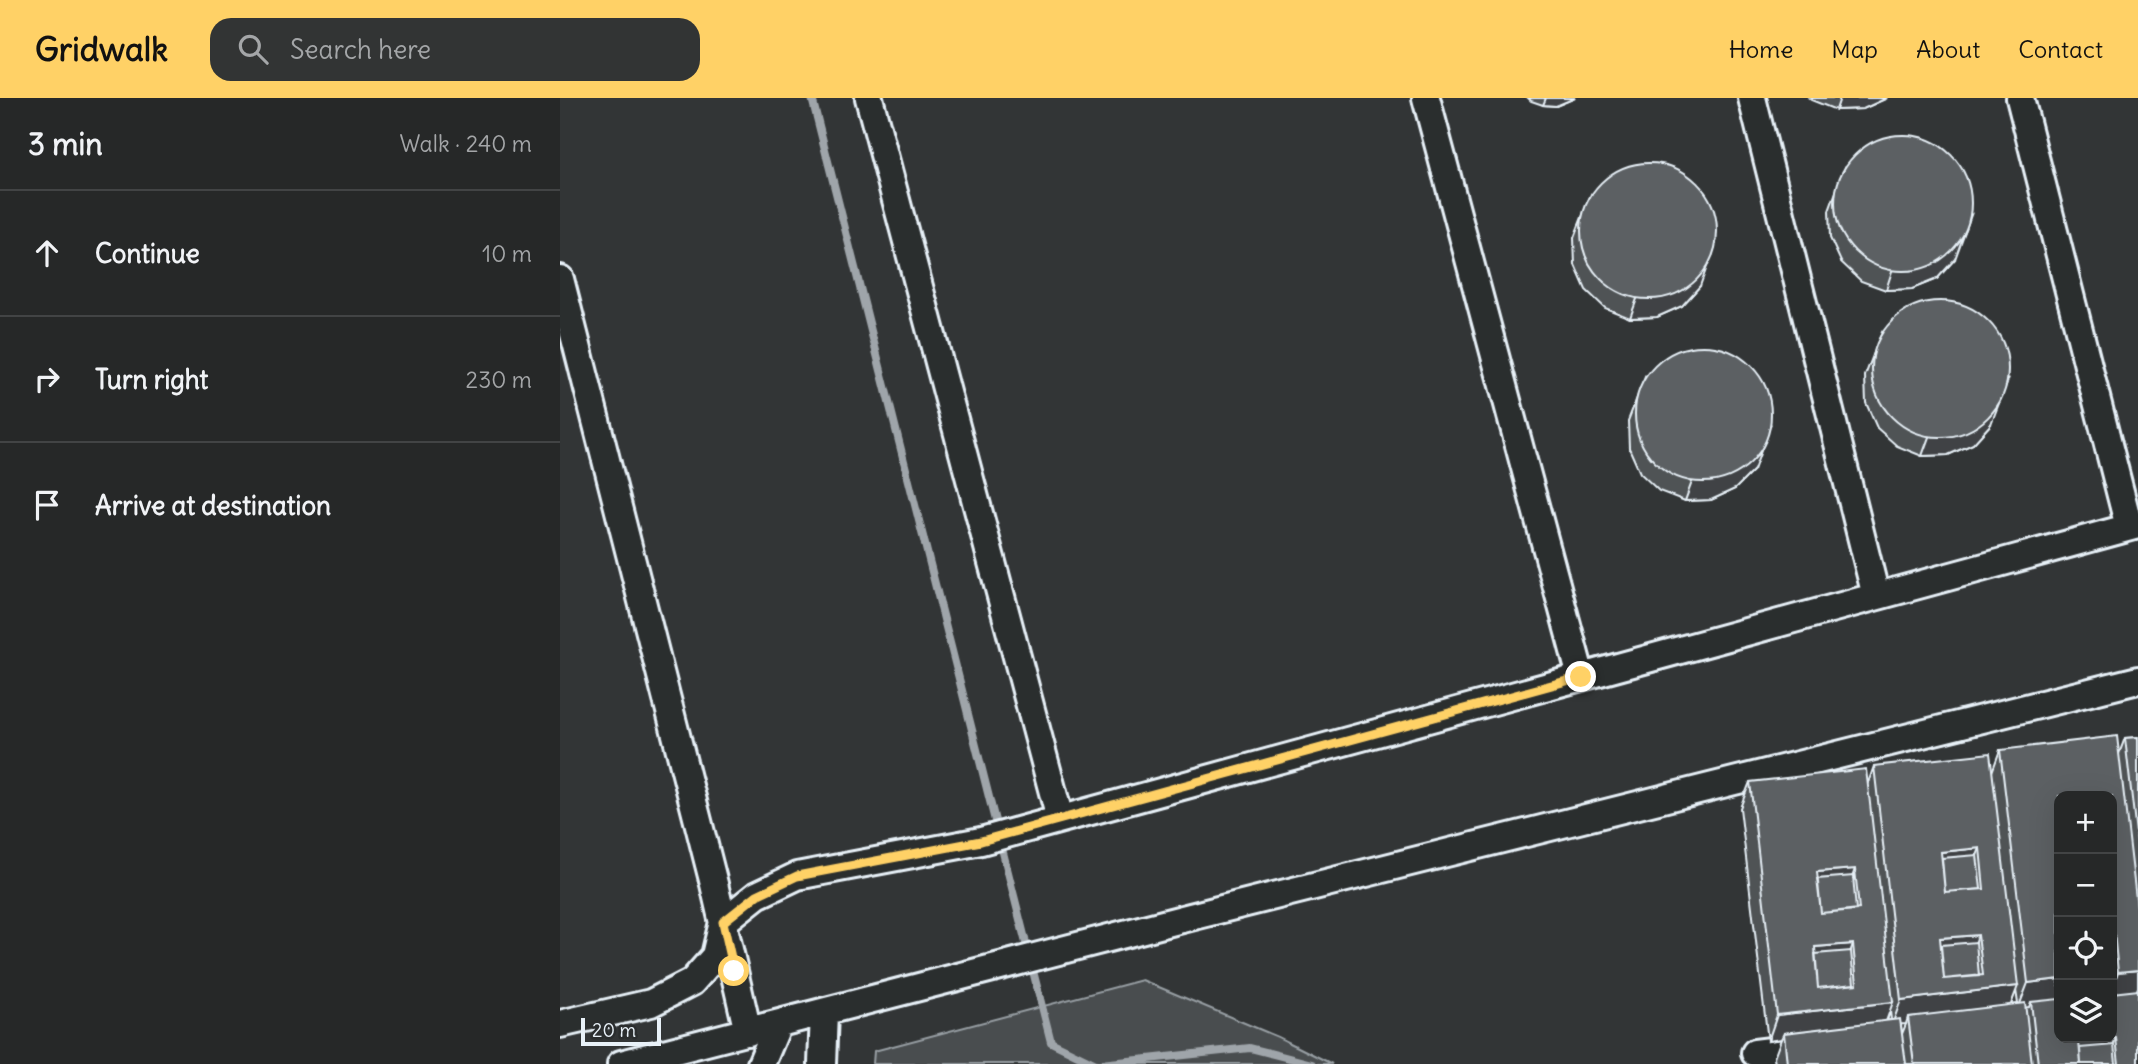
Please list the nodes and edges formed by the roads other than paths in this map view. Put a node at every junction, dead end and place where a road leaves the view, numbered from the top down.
1 (869, 98) edge
2 (1426, 98) edge
3 (1752, 98) edge
4 (2020, 98) edge
5 (560, 279) edge
6 (565, 315) edge
7 (2133, 526) edge
8 (1876, 596) junction
9 (1581, 677) junction
10 (2138, 680) edge
11 (1060, 820) junction
12 (723, 922) junction
13 (824, 1012) junction
14 (560, 1024) edge
15 (778, 1024) junction
16 (748, 1032) junction
17 (1838, 1043) edge
18 (1755, 1053) dead end
19 (621, 1064) edge
20 (761, 1064) edge
21 (821, 1064) edge

1 - 11 street
2 - 9 street
3 - 8 street
4 - 7 street
5 - 6 street
6 - 12 street
7 - 8 street
8 - 9 street
9 - 11 street
10 - 13 street
11 - 12 street
12 - 14 street
12 - 16 street
13 - 15 street
13 - 21 street
15 - 16 street
15 - 20 street
16 - 19 street
17 - 18 street

